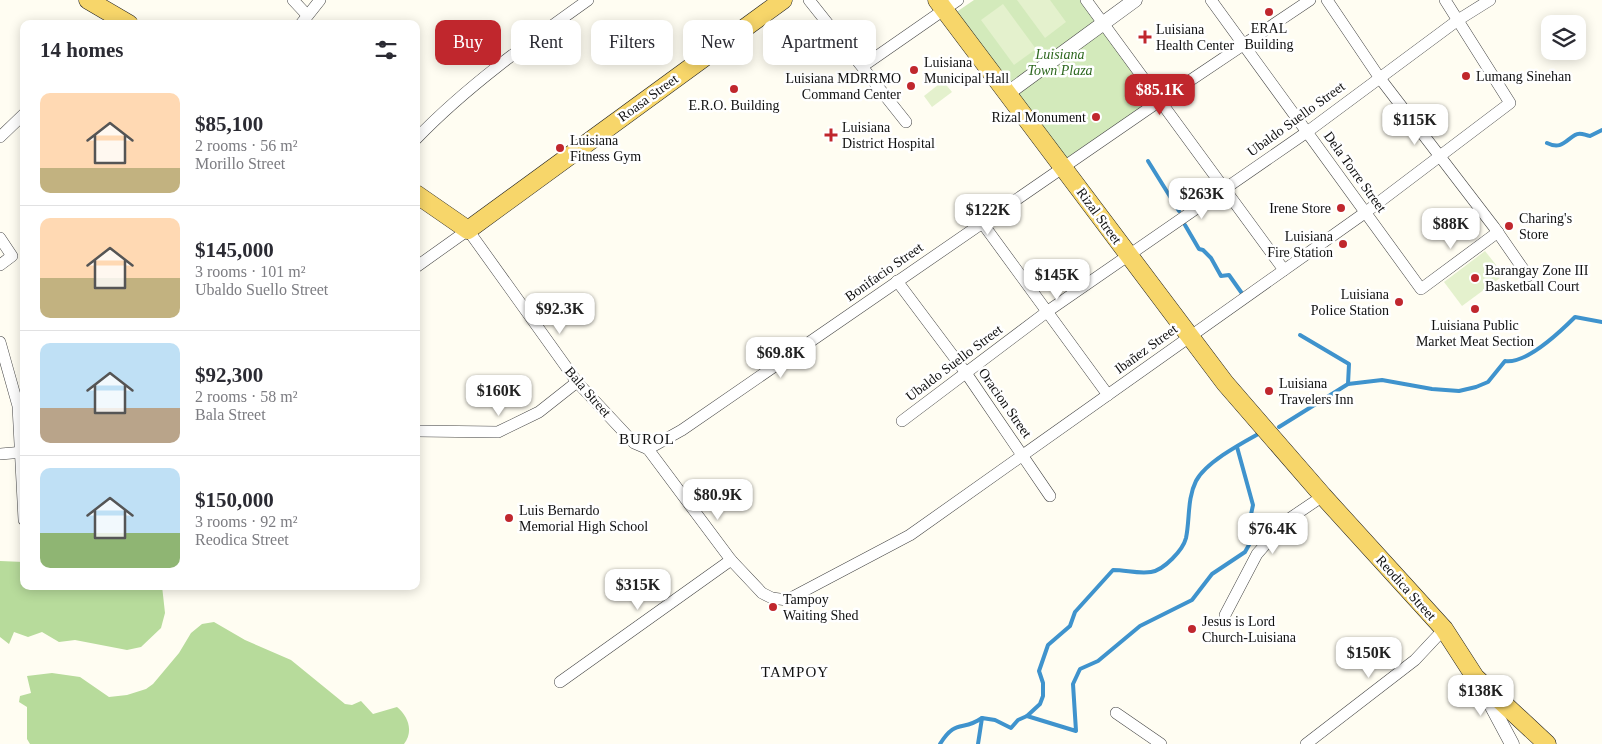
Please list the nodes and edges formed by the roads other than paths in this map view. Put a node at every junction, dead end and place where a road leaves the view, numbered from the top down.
1 (88, 0) edge
2 (293, 0) edge
3 (320, 0) edge
4 (588, 0) edge
5 (783, 0) edge
6 (809, 0) edge
7 (1086, 0) edge
8 (1136, 0) edge
9 (1211, 0) edge
10 (1310, 0) edge
11 (1326, 0) edge
12 (1444, 0) edge
13 (1490, 0) edge
14 (946, 3) edge
15 (117, 20) edge
16 (304, 20) edge
17 (1458, 20) junction
18 (1104, 23) junction
19 (1244, 46) junction
20 (863, 66) junction
21 (1379, 77) junction
22 (1008, 93) junction
23 (1161, 100) junction
24 (20, 118) edge
25 (906, 122) dead end
26 (1307, 132) junction
27 (420, 135) edge
28 (0, 137) edge
29 (1439, 156) junction
30 (1063, 168) junction
31 (1225, 189) junction
32 (420, 197) edge
33 (1366, 212) junction
34 (983, 224) junction
35 (468, 230) junction
36 (1498, 232) junction
37 (0, 238) edge
38 (1127, 255) junction
39 (420, 264) edge
40 (0, 265) edge
41 (1284, 270) junction
42 (1528, 276) dead end
43 (897, 281) junction
44 (1048, 311) junction
45 (1189, 336) junction
46 (0, 342) edge
47 (966, 373) junction
48 (577, 382) junction
49 (1108, 395) junction
50 (902, 421) dead end
51 (20, 429) edge
52 (1265, 430) joint
53 (420, 431) edge
54 (648, 449) junction
55 (20, 452) edge
56 (0, 454) edge
57 (1023, 456) junction
58 (1050, 496) dead end
59 (1323, 496) junction
60 (731, 560) junction
61 (787, 600) joint
62 (1225, 615) dead end
63 (1444, 629) junction
64 (1475, 677) junction
65 (560, 682) dead end
66 (1116, 713) dead end
67 (1147, 735) junction
68 (1313, 742) edge
69 (1139, 744) edge
70 (1161, 744) edge
71 (1512, 744) edge
72 (1547, 744) edge

1 - 15 main road
2 - 16 street
3 - 16 street
4 - 27 street
5 - 35 main road, Roasa Street
6 - 20 street
7 - 18 street
8 - 18 street
9 - 19 street, Dela Torre Street
10 - 19 street, Bonifacio Street
11 - 21 street
12 - 17 street
13 - 17 street, Ubaldo Suello Street
14 - 20 street
14 - 22 main road, Rizal Street
17 - 21 street, Ubaldo Suello Street
17 - 29 street, Ibañez Street
18 - 22 street
18 - 23 street
19 - 23 street, Bonifacio Street
19 - 26 street, Dela Torre Street
20 - 25 street
21 - 26 street, Ubaldo Suello Street
21 - 29 street
22 - 30 main road, Rizal Street
23 - 30 street, Bonifacio Street
23 - 31 street
24 - 28 street
26 - 31 street, Ubaldo Suello Street
26 - 33 street, Dela Torre Street
29 - 33 street, Ibañez Street
29 - 36 street
30 - 34 street, Bonifacio Street
30 - 38 main road, Rizal Street
31 - 38 street, Ubaldo Suello Street
31 - 41 street
32 - 35 main road, Bala Street
33 - 36 street, Dela Torre Street
33 - 41 street, Ibañez Street
34 - 43 street, Bonifacio Street
34 - 44 street
35 - 39 street, Roasa Street
35 - 48 street, Bala Street
36 - 42 street
37 - 40 street
38 - 44 street, Ubaldo Suello Street
38 - 45 main road, Rizal Street
41 - 45 street, Ibañez Street
43 - 47 street, Oracion Street
43 - 54 street, Bonifacio Street
44 - 47 street, Ubaldo Suello Street
44 - 49 street
45 - 49 street, Ibañez Street
45 - 52 main road, Rizal Street
46 - 51 street
47 - 50 street, Ubaldo Suello Street
47 - 57 street, Oracion Street
48 - 53 street
48 - 54 street, Bala Street
49 - 57 street, Ibañez Street
52 - 59 main road, Reodica Street
54 - 60 street, Bala Street
55 - 56 street
57 - 58 street, Oracion Street
57 - 61 street, Ibañez Street
59 - 62 street
59 - 63 main road, Reodica Street
60 - 61 street, Bala Street
60 - 65 street
63 - 64 main road, Reodica Street
63 - 68 street
64 - 71 street
64 - 72 main road, Reodica Street
66 - 67 street
67 - 69 street
67 - 70 street

